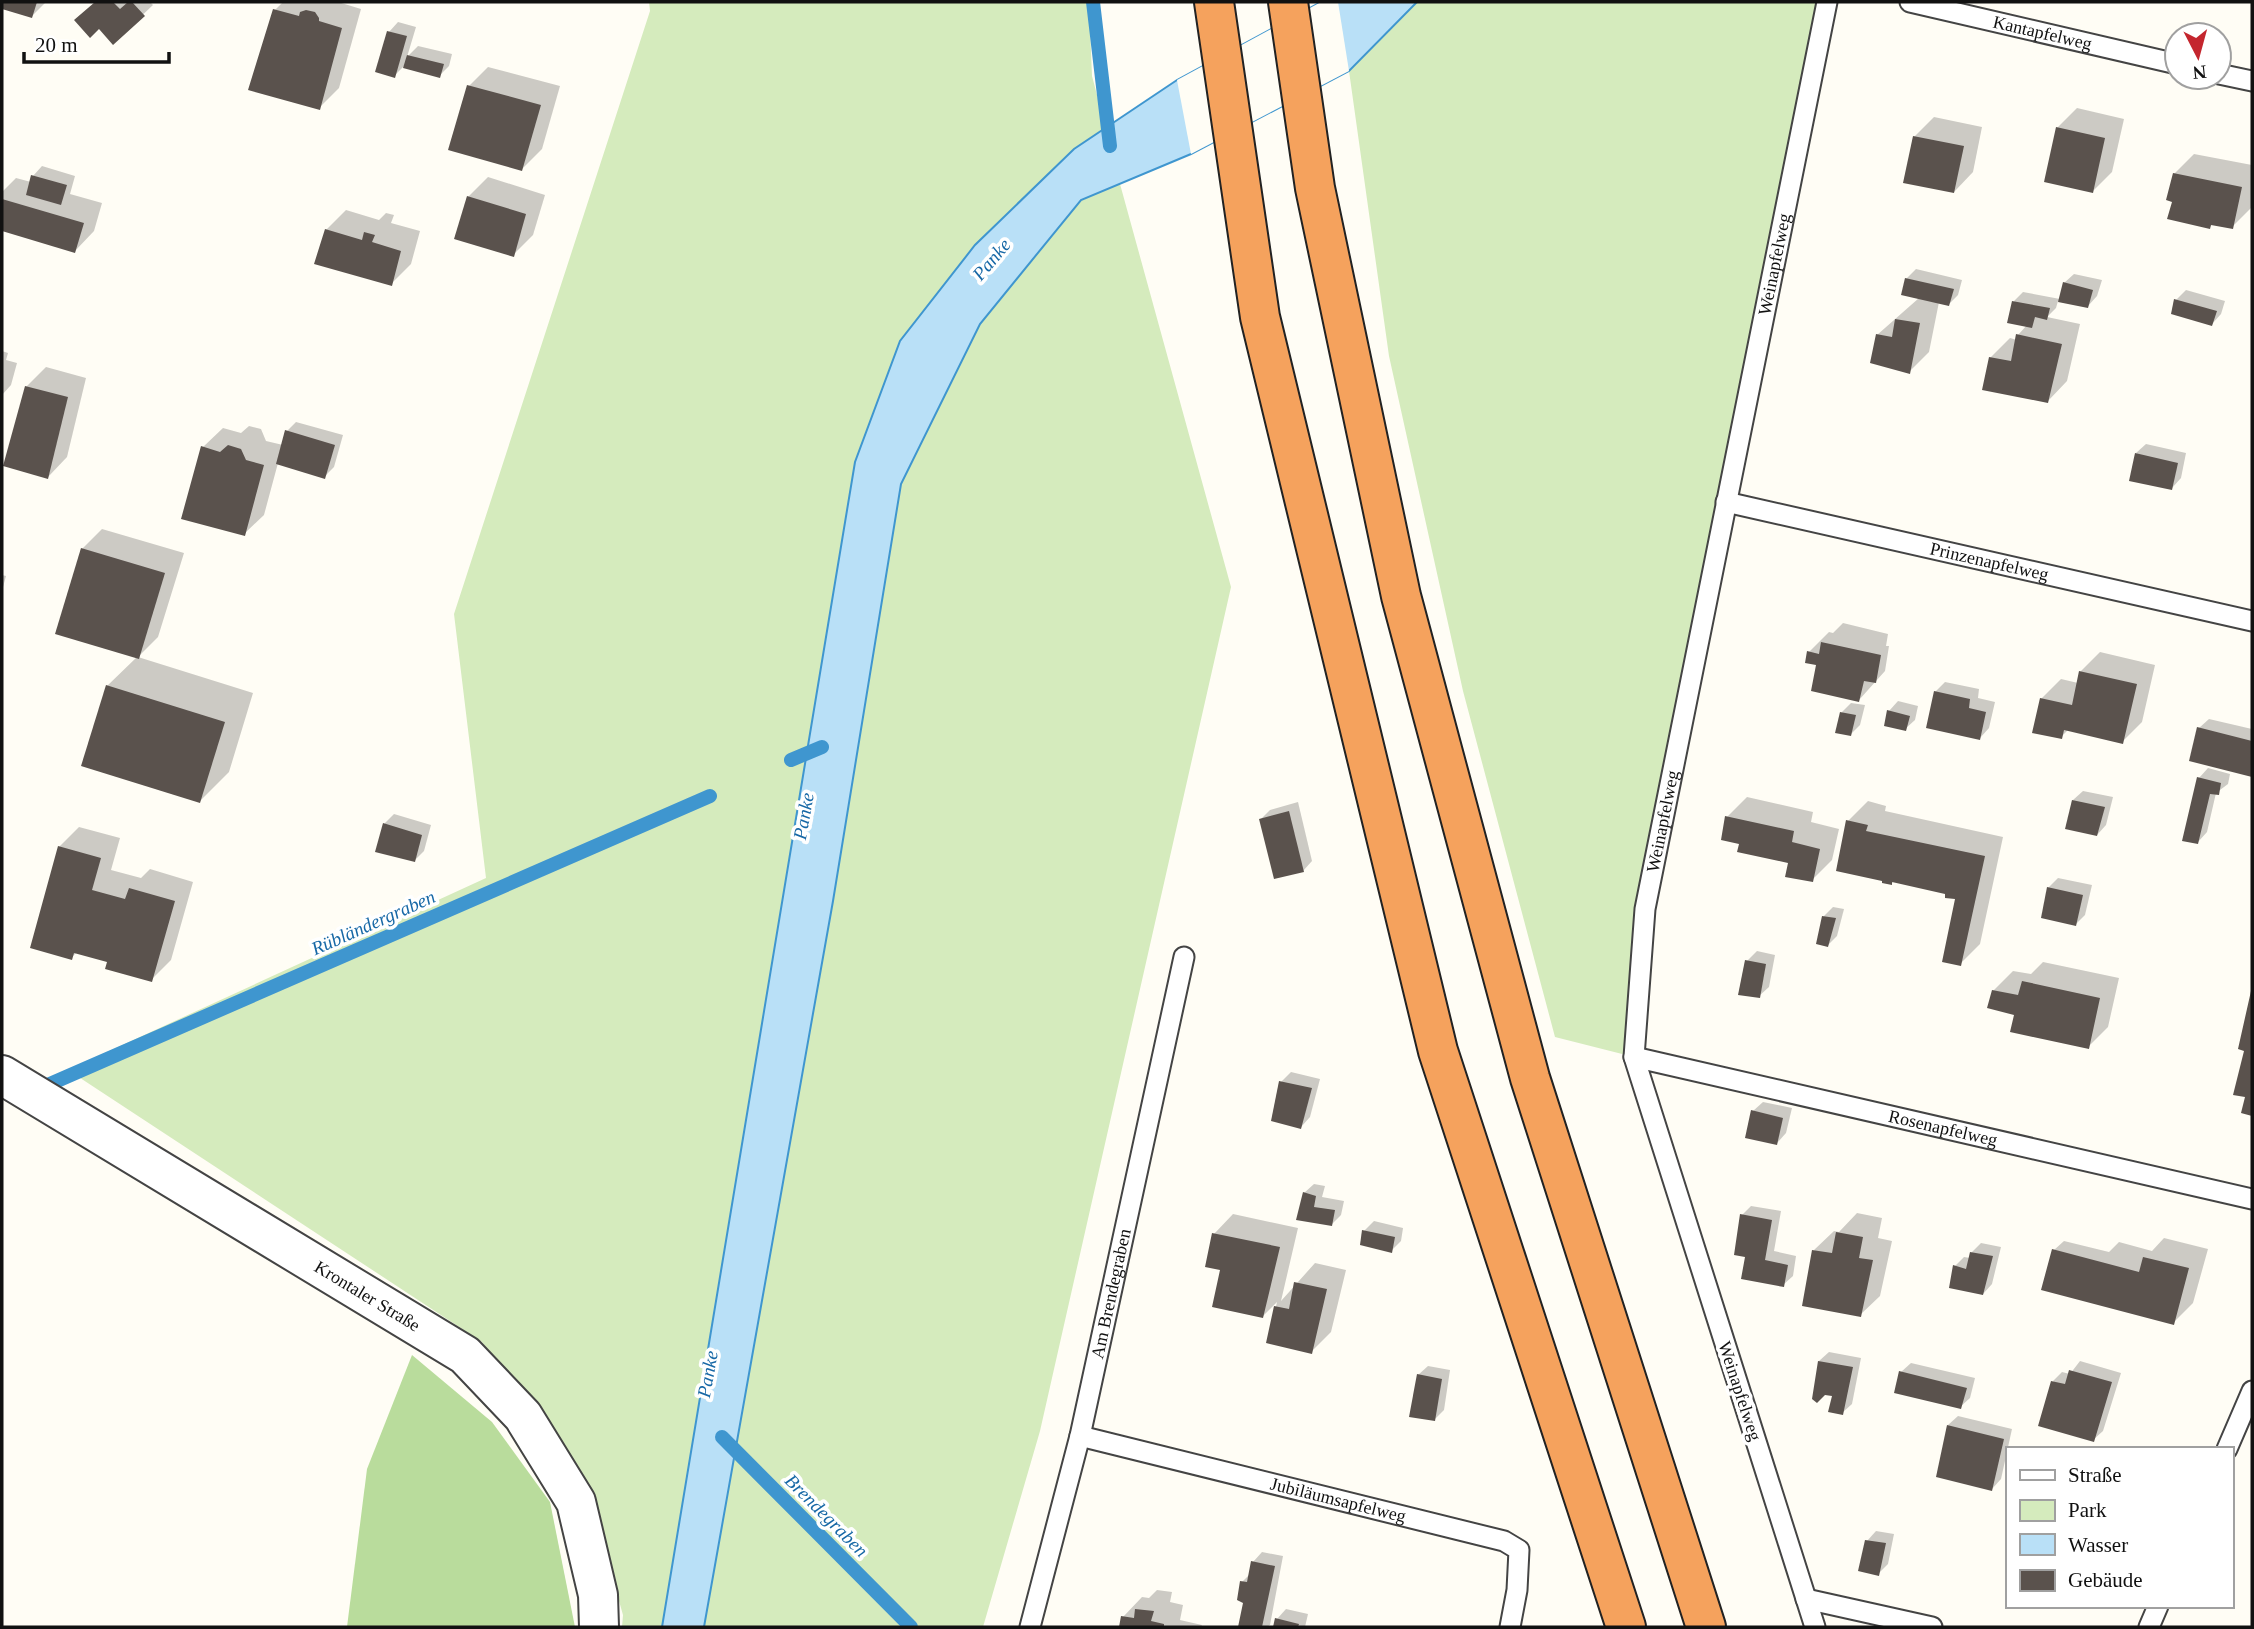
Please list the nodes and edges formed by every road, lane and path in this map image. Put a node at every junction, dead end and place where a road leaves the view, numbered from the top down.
1 (1214, 2) edge
2 (1827, 2) edge
3 (1910, 2) edge
4 (1289, 10) edge
5 (2163, 61) edge
6 (2233, 77) edge
7 (2252, 81) edge
8 (1726, 502) junction
9 (2252, 621) edge
10 (1184, 957) dead end
11 (1634, 1057) junction
12 (2, 1074) edge
13 (2252, 1199) edge
14 (2252, 1391) edge
15 (1080, 1436) junction
16 (2228, 1447) edge
17 (1806, 1600) junction
18 (2157, 1608) edge
19 (599, 1627) edge
20 (1030, 1627) edge
21 (1510, 1627) edge
22 (1626, 1627) edge
23 (1706, 1627) edge
24 (1815, 1627) edge
25 (1932, 1627) edge
26 (2149, 1627) edge

1 - 22 highway
2 - 8 lane, Weinapfelweg
3 - 5 lane, Kantapfelweg
4 - 23 highway
6 - 7 lane
8 - 9 lane, Prinzenapfelweg
8 - 11 lane, Weinapfelweg
10 - 15 lane, Am Brendegraben
11 - 13 lane, Rosenapfelweg
11 - 17 lane, Weinapfelweg
12 - 19 street, Krontaler Straße
14 - 16 lane
15 - 20 lane, Am Brendegraben
15 - 21 lane, Jubiläumsapfelweg
17 - 24 lane, Weinapfelweg
17 - 25 lane
18 - 26 lane

